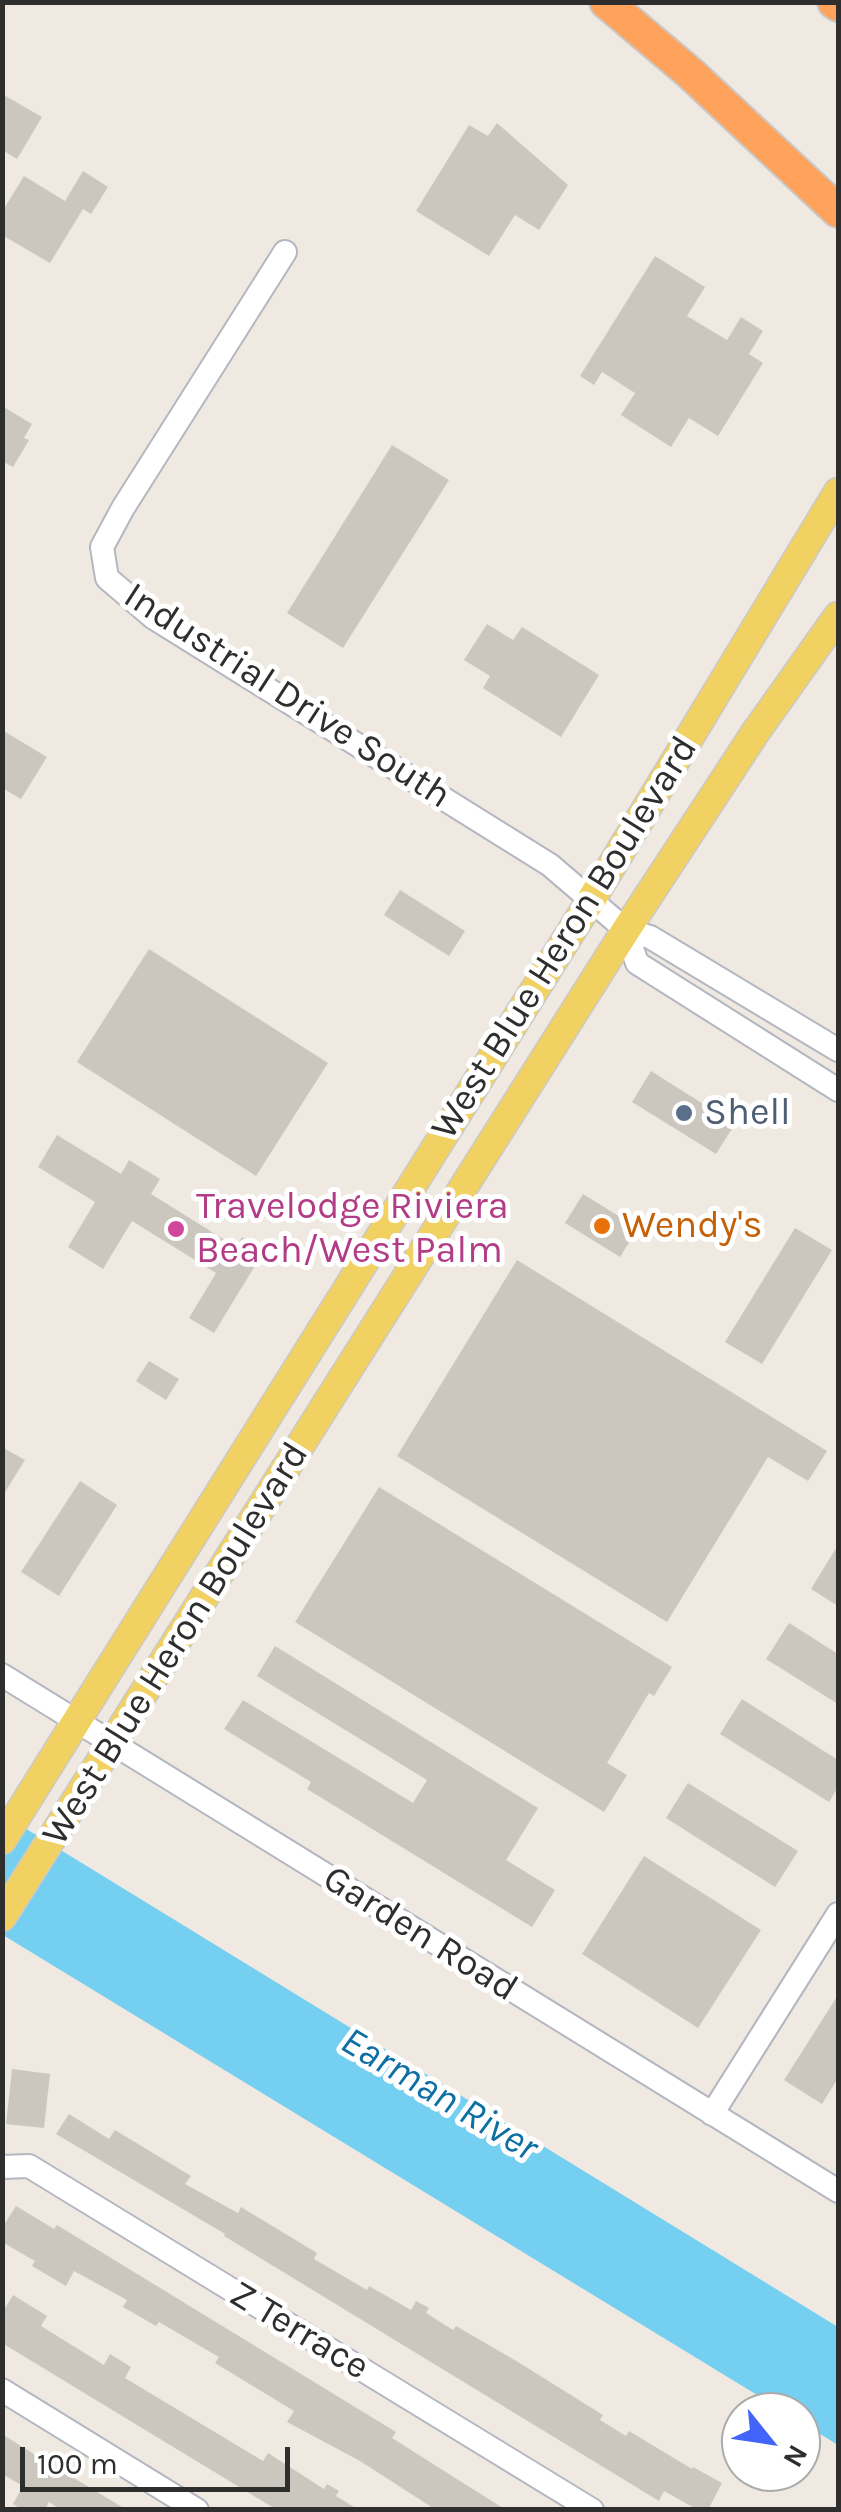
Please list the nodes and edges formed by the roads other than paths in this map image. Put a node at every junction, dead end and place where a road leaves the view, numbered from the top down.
1 (606, 2) edge
2 (838, 211) edge
3 (285, 252) dead end
4 (838, 492) edge
5 (838, 616) edge
6 (591, 900) junction
7 (626, 930) junction
8 (838, 1050) edge
9 (838, 1090) edge
10 (2, 1676) edge
11 (78, 1722) junction
12 (113, 1744) junction
13 (2, 1840) edge
14 (838, 1914) edge
15 (2, 1916) edge
16 (712, 2114) junction
17 (3, 2166) edge
18 (838, 2191) edge
19 (2, 2390) edge
20 (197, 2510) edge
21 (592, 2510) edge

1 - 2 highway
3 - 6 street, Industrial Drive South
4 - 6 main road, West Blue Heron Boulevard
5 - 7 main road, West Blue Heron Boulevard
6 - 7 street, Industrial Drive South
6 - 11 main road, West Blue Heron Boulevard
7 - 8 street
7 - 9 street
7 - 12 main road, West Blue Heron Boulevard
10 - 11 street, Garden Road
11 - 12 street, Garden Road
11 - 13 main road, West Blue Heron Boulevard
12 - 15 main road, West Blue Heron Boulevard
12 - 16 street, Garden Road
14 - 16 street
16 - 18 street, Garden Road
17 - 21 street, Z Terrace
19 - 20 street

